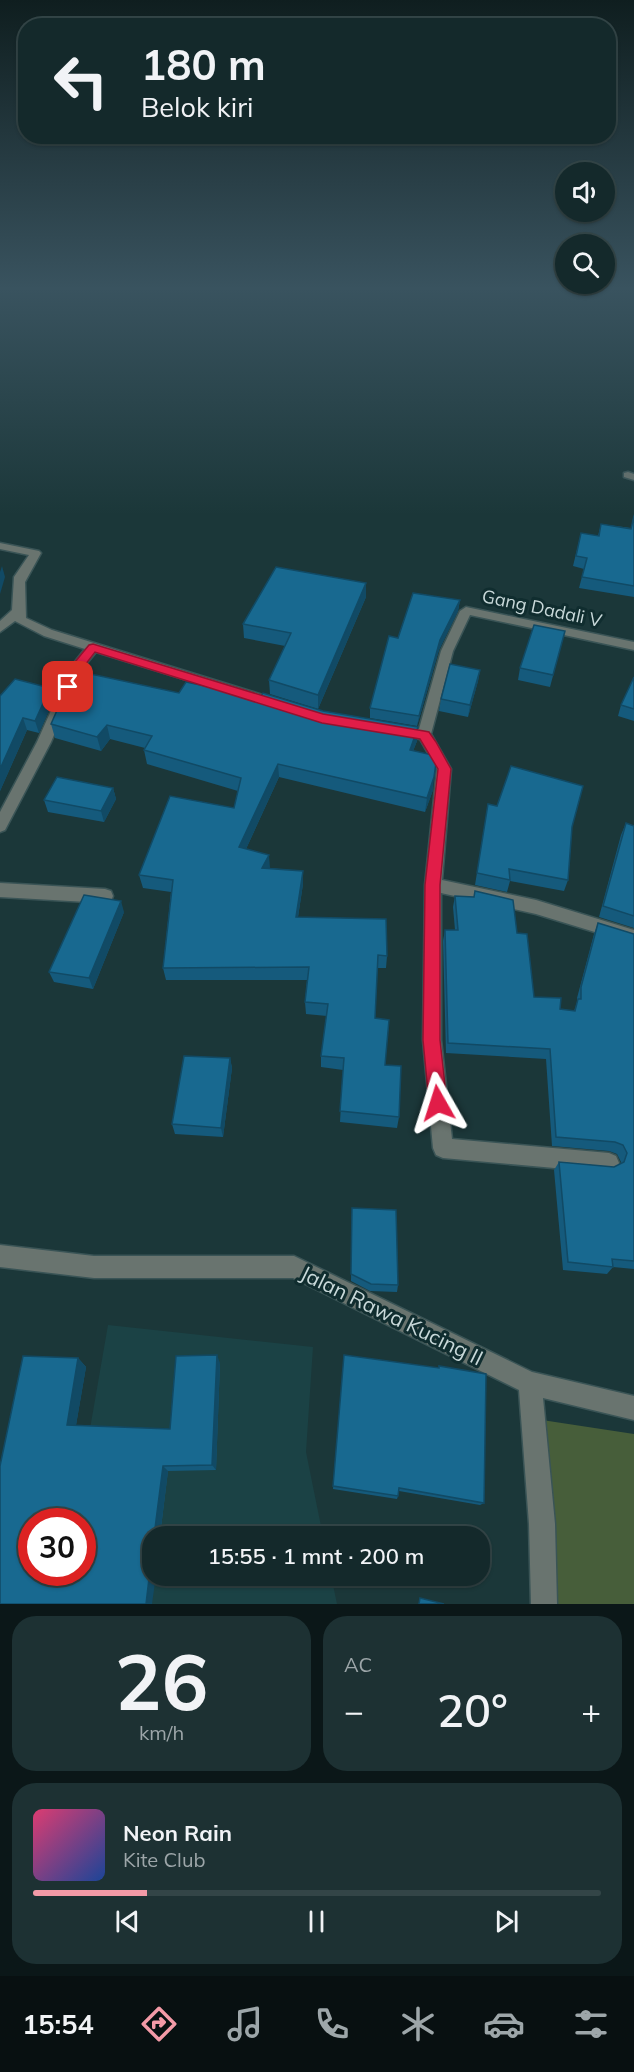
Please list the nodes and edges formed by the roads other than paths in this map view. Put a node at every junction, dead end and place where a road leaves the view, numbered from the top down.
1 (0, 546) edge
2 (18, 611) junction
3 (0, 628) edge
4 (634, 646) edge
5 (93, 647) junction
6 (279, 705) edge
7 (379, 728) edge
8 (424, 735) junction
9 (0, 826) edge
10 (433, 885) junction
11 (0, 890) edge
12 (105, 896) edge
13 (634, 937) edge
14 (609, 1163) dead end
15 (0, 1256) edge
16 (530, 1383) junction
17 (634, 1408) edge
18 (544, 1604) edge

1 - 2 street
2 - 3 street
2 - 5 street
4 - 8 street, Gang Dadali V
5 - 6 street
5 - 9 street
7 - 8 street
8 - 10 street
10 - 13 street
10 - 14 street
11 - 12 street
15 - 16 street, Jalan Rawa Kucing II
16 - 17 street, Jalan Rawa Kucing II
16 - 18 street

